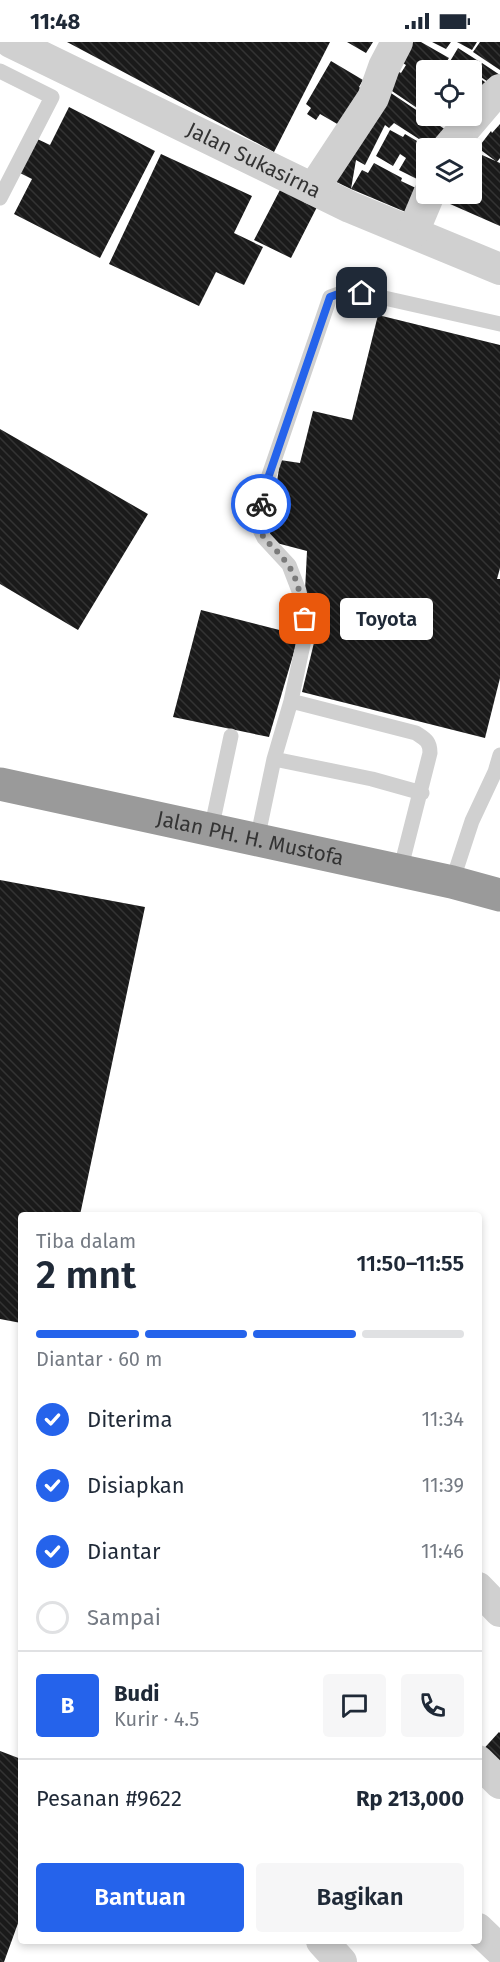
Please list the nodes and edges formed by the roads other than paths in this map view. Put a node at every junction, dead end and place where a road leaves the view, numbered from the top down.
1 (11, 42) edge
2 (397, 42) edge
3 (0, 70) edge
4 (500, 90) edge
5 (457, 138) edge
6 (313, 189) junction
7 (0, 198) edge
8 (425, 204) edge
9 (413, 232) junction
10 (500, 269) edge
11 (500, 324) edge
12 (291, 701) junction
13 (231, 736) dead end
14 (500, 755) edge
15 (274, 759) junction
16 (0, 784) edge
17 (422, 793) junction
18 (211, 830) junction
19 (257, 840) junction
20 (400, 871) junction
21 (452, 882) junction
22 (500, 895) edge
23 (482, 1592) edge
24 (500, 1611) edge
25 (482, 1765) edge
26 (500, 1783) edge
27 (482, 1933) edge
28 (325, 1944) edge
29 (500, 1950) edge
30 (341, 1962) edge

1 - 6 street, Jalan Sukasirna
2 - 6 street
3 - 7 lane
4 - 5 street
6 - 9 street, Jalan Sukasirna
8 - 9 street
9 - 10 street, Jalan Sukasirna
11 - 12 lane
12 - 15 lane
12 - 17 lane
13 - 18 lane
14 - 21 lane
15 - 17 lane
15 - 19 lane
16 - 18 highway, Jalan PH. H. Mustofa
17 - 20 lane
18 - 19 highway, Jalan PH. H. Mustofa
19 - 20 highway, Jalan PH. H. Mustofa
20 - 21 highway, Jalan PH. H. Mustofa
21 - 22 highway, Jalan PH. H. Mustofa
23 - 24 street
25 - 26 street
27 - 29 street
28 - 30 street

